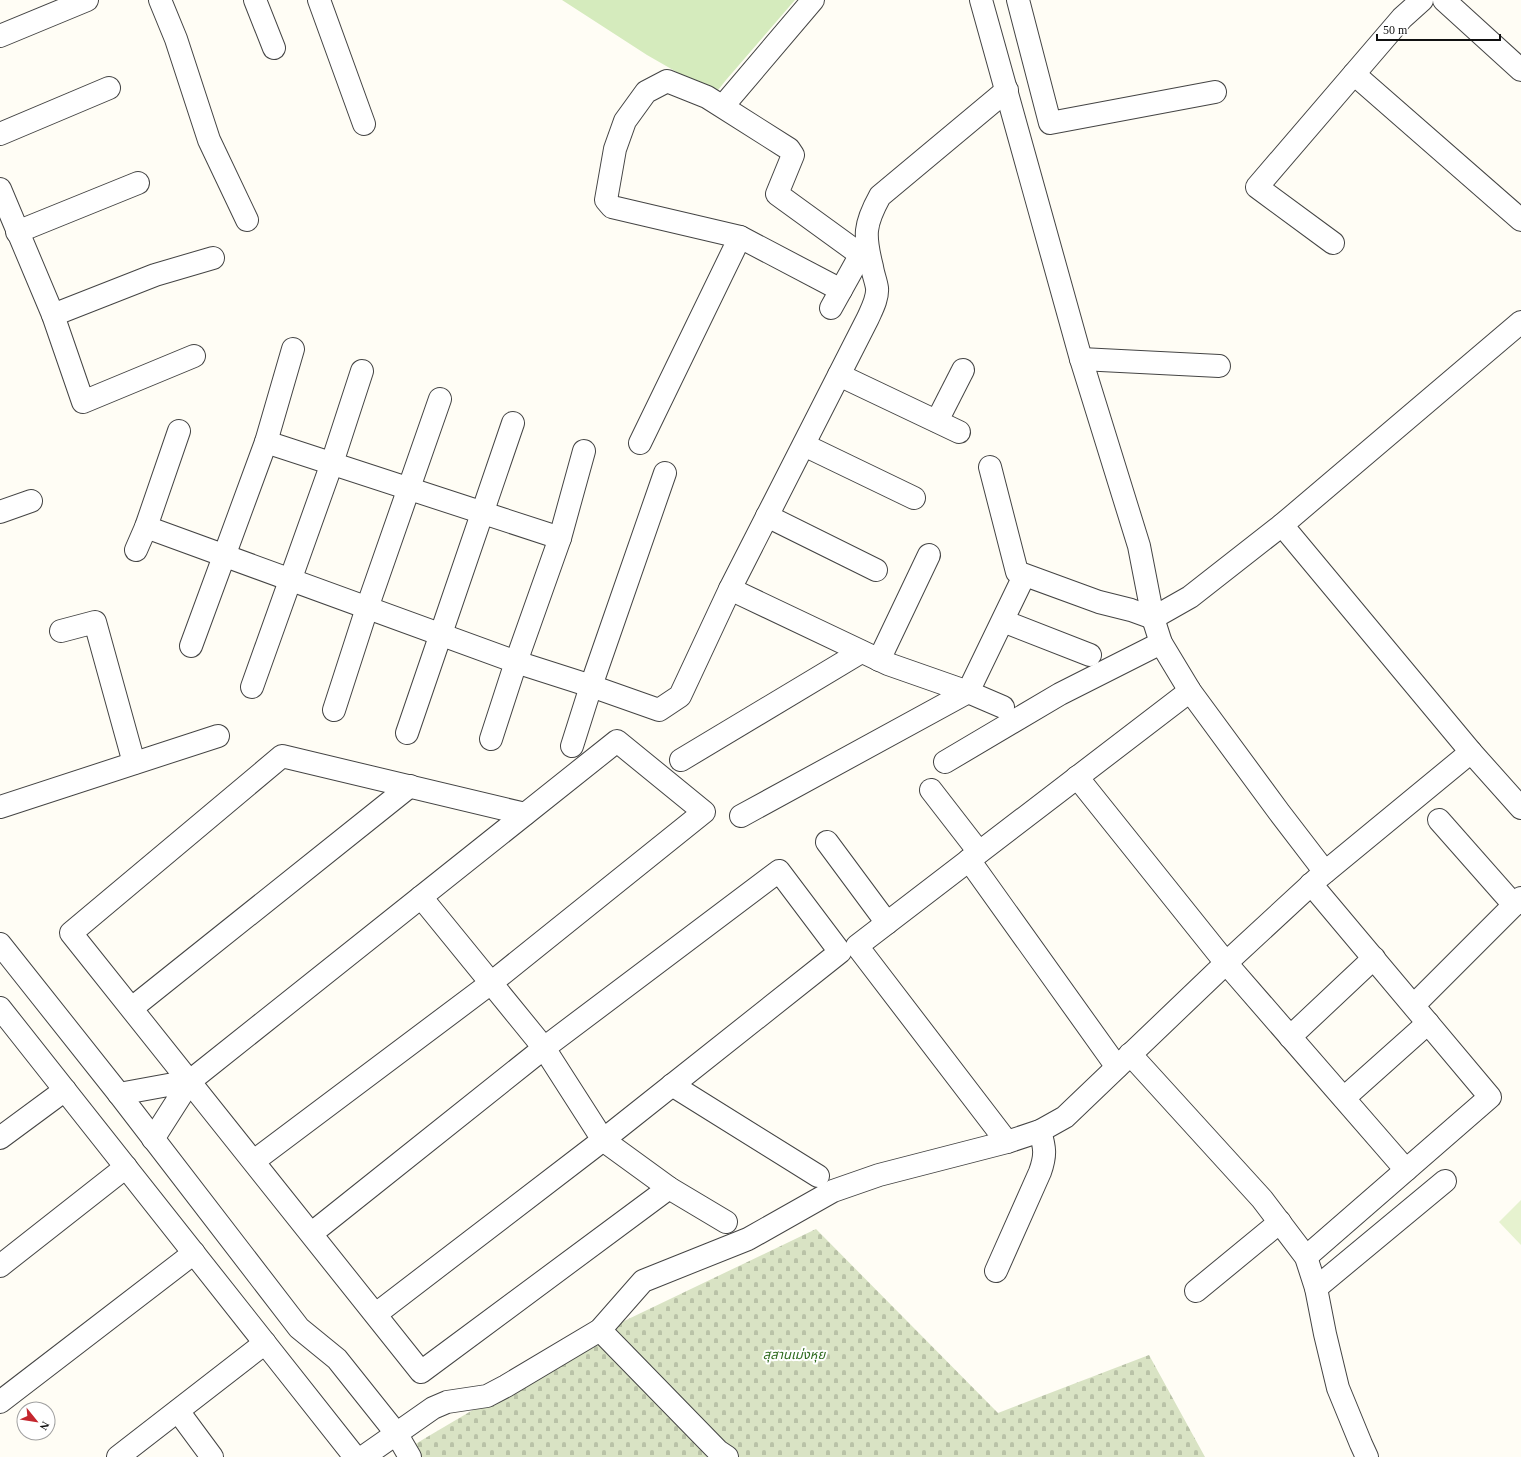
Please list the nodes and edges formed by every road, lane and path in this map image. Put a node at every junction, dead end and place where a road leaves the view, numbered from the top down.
1 (87, 0) edge
2 (160, 0) edge
3 (255, 0) edge
4 (319, 0) edge
5 (813, 0) edge
6 (981, 0) edge
7 (1018, 0) edge
8 (1422, 0) edge
9 (1444, 0) edge
10 (0, 36) edge
11 (274, 48) dead end
12 (1521, 70) edge
13 (1354, 74) junction
14 (109, 88) dead end
15 (1007, 90) junction
16 (1215, 92) dead end
17 (723, 106) junction
18 (1050, 123) junction
19 (364, 124) dead end
20 (0, 134) edge
21 (1020, 137) junction
22 (138, 183) dead end
23 (0, 189) edge
24 (247, 220) dead end
25 (1521, 220) edge
26 (17, 232) junction
27 (740, 236) junction
28 (1333, 243) dead end
29 (864, 250) junction
30 (213, 258) dead end
31 (53, 315) junction
32 (1521, 322) edge
33 (293, 349) dead end
34 (194, 356) dead end
35 (1081, 358) junction
36 (1219, 366) dead end
37 (962, 370) dead end
38 (362, 371) dead end
39 (839, 375) junction
40 (440, 399) dead end
41 (937, 421) junction
42 (513, 423) dead end
43 (178, 431) dead end
44 (959, 432) dead end
45 (266, 442) junction
46 (640, 443) dead end
47 (804, 445) junction
48 (584, 451) dead end
49 (332, 463) junction
50 (990, 467) dead end
51 (665, 473) dead end
52 (409, 489) junction
53 (914, 498) dead end
54 (31, 501) dead end
55 (0, 512) edge
56 (482, 512) junction
57 (767, 516) junction
58 (1282, 526) junction
59 (146, 527) junction
60 (560, 538) junction
61 (136, 550) dead end
62 (224, 555) junction
63 (929, 555) dead end
64 (876, 570) dead end
65 (1024, 576) junction
66 (290, 580) junction
67 (730, 589) junction
68 (367, 608) junction
69 (1153, 618) junction
70 (1003, 621) junction
71 (61, 631) dead end
72 (440, 635) junction
73 (1161, 642) junction
74 (191, 646) dead end
75 (1090, 654) dead end
76 (870, 656) junction
77 (516, 662) junction
78 (591, 686) junction
79 (252, 687) dead end
80 (1190, 691) junction
81 (968, 692) junction
82 (1004, 707) dead end
83 (334, 710) dead end
84 (408, 733) dead end
85 (218, 736) dead end
86 (491, 739) dead end
87 (572, 746) dead end
88 (1471, 752) junction
89 (681, 760) dead end
90 (945, 762) dead end
91 (134, 763) junction
92 (1077, 777) junction
93 (410, 786) junction
94 (931, 790) dead end
95 (0, 807) edge
96 (1521, 808) edge
97 (525, 814) junction
98 (741, 816) dead end
99 (1439, 820) dead end
100 (827, 842) dead end
101 (974, 856) junction
102 (1318, 878) junction
103 (421, 897) junction
104 (1518, 902) edge
105 (887, 923) junction
106 (0, 944) edge
107 (1374, 958) junction
108 (1226, 963) junction
109 (491, 983) junction
110 (1414, 1005) junction
111 (0, 1008) edge
112 (132, 1008) junction
113 (1428, 1023) junction
114 (1290, 1036) junction
115 (544, 1048) junction
116 (1124, 1061) junction
117 (190, 1081) junction
118 (672, 1085) junction
119 (65, 1090) junction
120 (119, 1094) junction
121 (1344, 1098) junction
122 (1040, 1131) junction
123 (0, 1138) edge
124 (153, 1139) junction
125 (603, 1140) junction
126 (1008, 1142) junction
127 (254, 1161) junction
128 (126, 1168) junction
129 (1406, 1170) junction
130 (818, 1176) dead end
131 (1446, 1181) dead end
132 (669, 1188) junction
133 (726, 1222) dead end
134 (1280, 1222) junction
135 (312, 1233) junction
136 (194, 1253) junction
137 (1306, 1257) junction
138 (0, 1266) edge
139 (996, 1271) dead end
140 (1316, 1288) junction
141 (1196, 1291) dead end
142 (376, 1314) junction
143 (600, 1330) junction
144 (265, 1343) junction
145 (0, 1402) edge
146 (178, 1412) junction
147 (396, 1433) junction
148 (118, 1457) edge
149 (212, 1457) edge
150 (355, 1457) edge
151 (363, 1457) edge
152 (410, 1457) edge
153 (727, 1457) edge
154 (1367, 1457) edge

1 - 10 street
2 - 24 street
3 - 11 street
4 - 19 street
5 - 17 street
6 - 15 street
7 - 18 street
8 - 13 street
9 - 12 street
13 - 25 street
13 - 28 street
14 - 20 street
15 - 21 street
15 - 29 street
16 - 18 street
17 - 27 street
17 - 29 street
18 - 21 street
21 - 35 street
22 - 26 street
23 - 26 street
26 - 31 street
27 - 29 street
27 - 46 street
29 - 39 street
30 - 31 street
31 - 34 street
32 - 58 street
33 - 45 street
35 - 36 street
35 - 69 street
37 - 41 street
38 - 49 street
39 - 41 street
39 - 47 street
40 - 52 street
41 - 44 street
42 - 56 street
43 - 59 street
45 - 49 street
45 - 62 street
47 - 53 street
47 - 57 street
48 - 60 street
49 - 52 street
49 - 66 street
50 - 65 street
51 - 78 street
52 - 56 street
52 - 68 street
54 - 55 street
56 - 60 street
56 - 72 street
57 - 64 street
57 - 67 street
58 - 69 street
58 - 88 street
59 - 61 street
59 - 62 street
60 - 77 street
62 - 66 street
62 - 74 street
63 - 76 street
65 - 69 street
65 - 70 street
66 - 68 street
66 - 79 street
67 - 76 street
67 - 78 street
68 - 72 street
68 - 83 street
69 - 73 street
70 - 75 street
70 - 81 street
71 - 91 street
72 - 77 street
72 - 84 street
73 - 80 street
73 - 90 street
76 - 81 street
76 - 89 street
77 - 78 street
77 - 86 street
78 - 87 street
80 - 92 street
80 - 102 street
81 - 82 street
81 - 98 street
85 - 91 street
88 - 96 street
88 - 102 street
91 - 95 street
92 - 101 street
92 - 108 street
93 - 97 street
93 - 112 street
93 - 112 street
94 - 101 street
97 - 103 street
97 - 109 street
99 - 104 street
100 - 105 street
101 - 105 street
101 - 116 street
102 - 107 street
102 - 108 street
103 - 109 street
103 - 117 street
104 - 110 street
105 - 126 street
106 - 120 street
107 - 110 street
107 - 114 street
108 - 114 street
108 - 116 street
109 - 115 street
109 - 127 street
110 - 113 street
111 - 119 street
112 - 117 street
113 - 121 street
113 - 129 street
114 - 121 street
115 - 118 street
115 - 125 street
115 - 135 street
116 - 122 street
116 - 134 street
117 - 120 street
117 - 124 street
117 - 127 street
118 - 125 street
118 - 130 street
119 - 123 street
119 - 128 street
120 - 124 street
121 - 129 street
122 - 126 street
122 - 139 street
124 - 147 street
125 - 132 street
125 - 142 street
126 - 143 street
127 - 135 street
128 - 136 street
128 - 138 street
129 - 137 street
131 - 140 street
132 - 133 street
132 - 142 street
134 - 137 street
134 - 141 street
135 - 142 street
136 - 144 street
136 - 145 street
137 - 140 street
140 - 154 street
143 - 147 street
143 - 153 street
144 - 146 street
144 - 150 street
146 - 148 street
146 - 149 street
147 - 151 street
147 - 152 street

